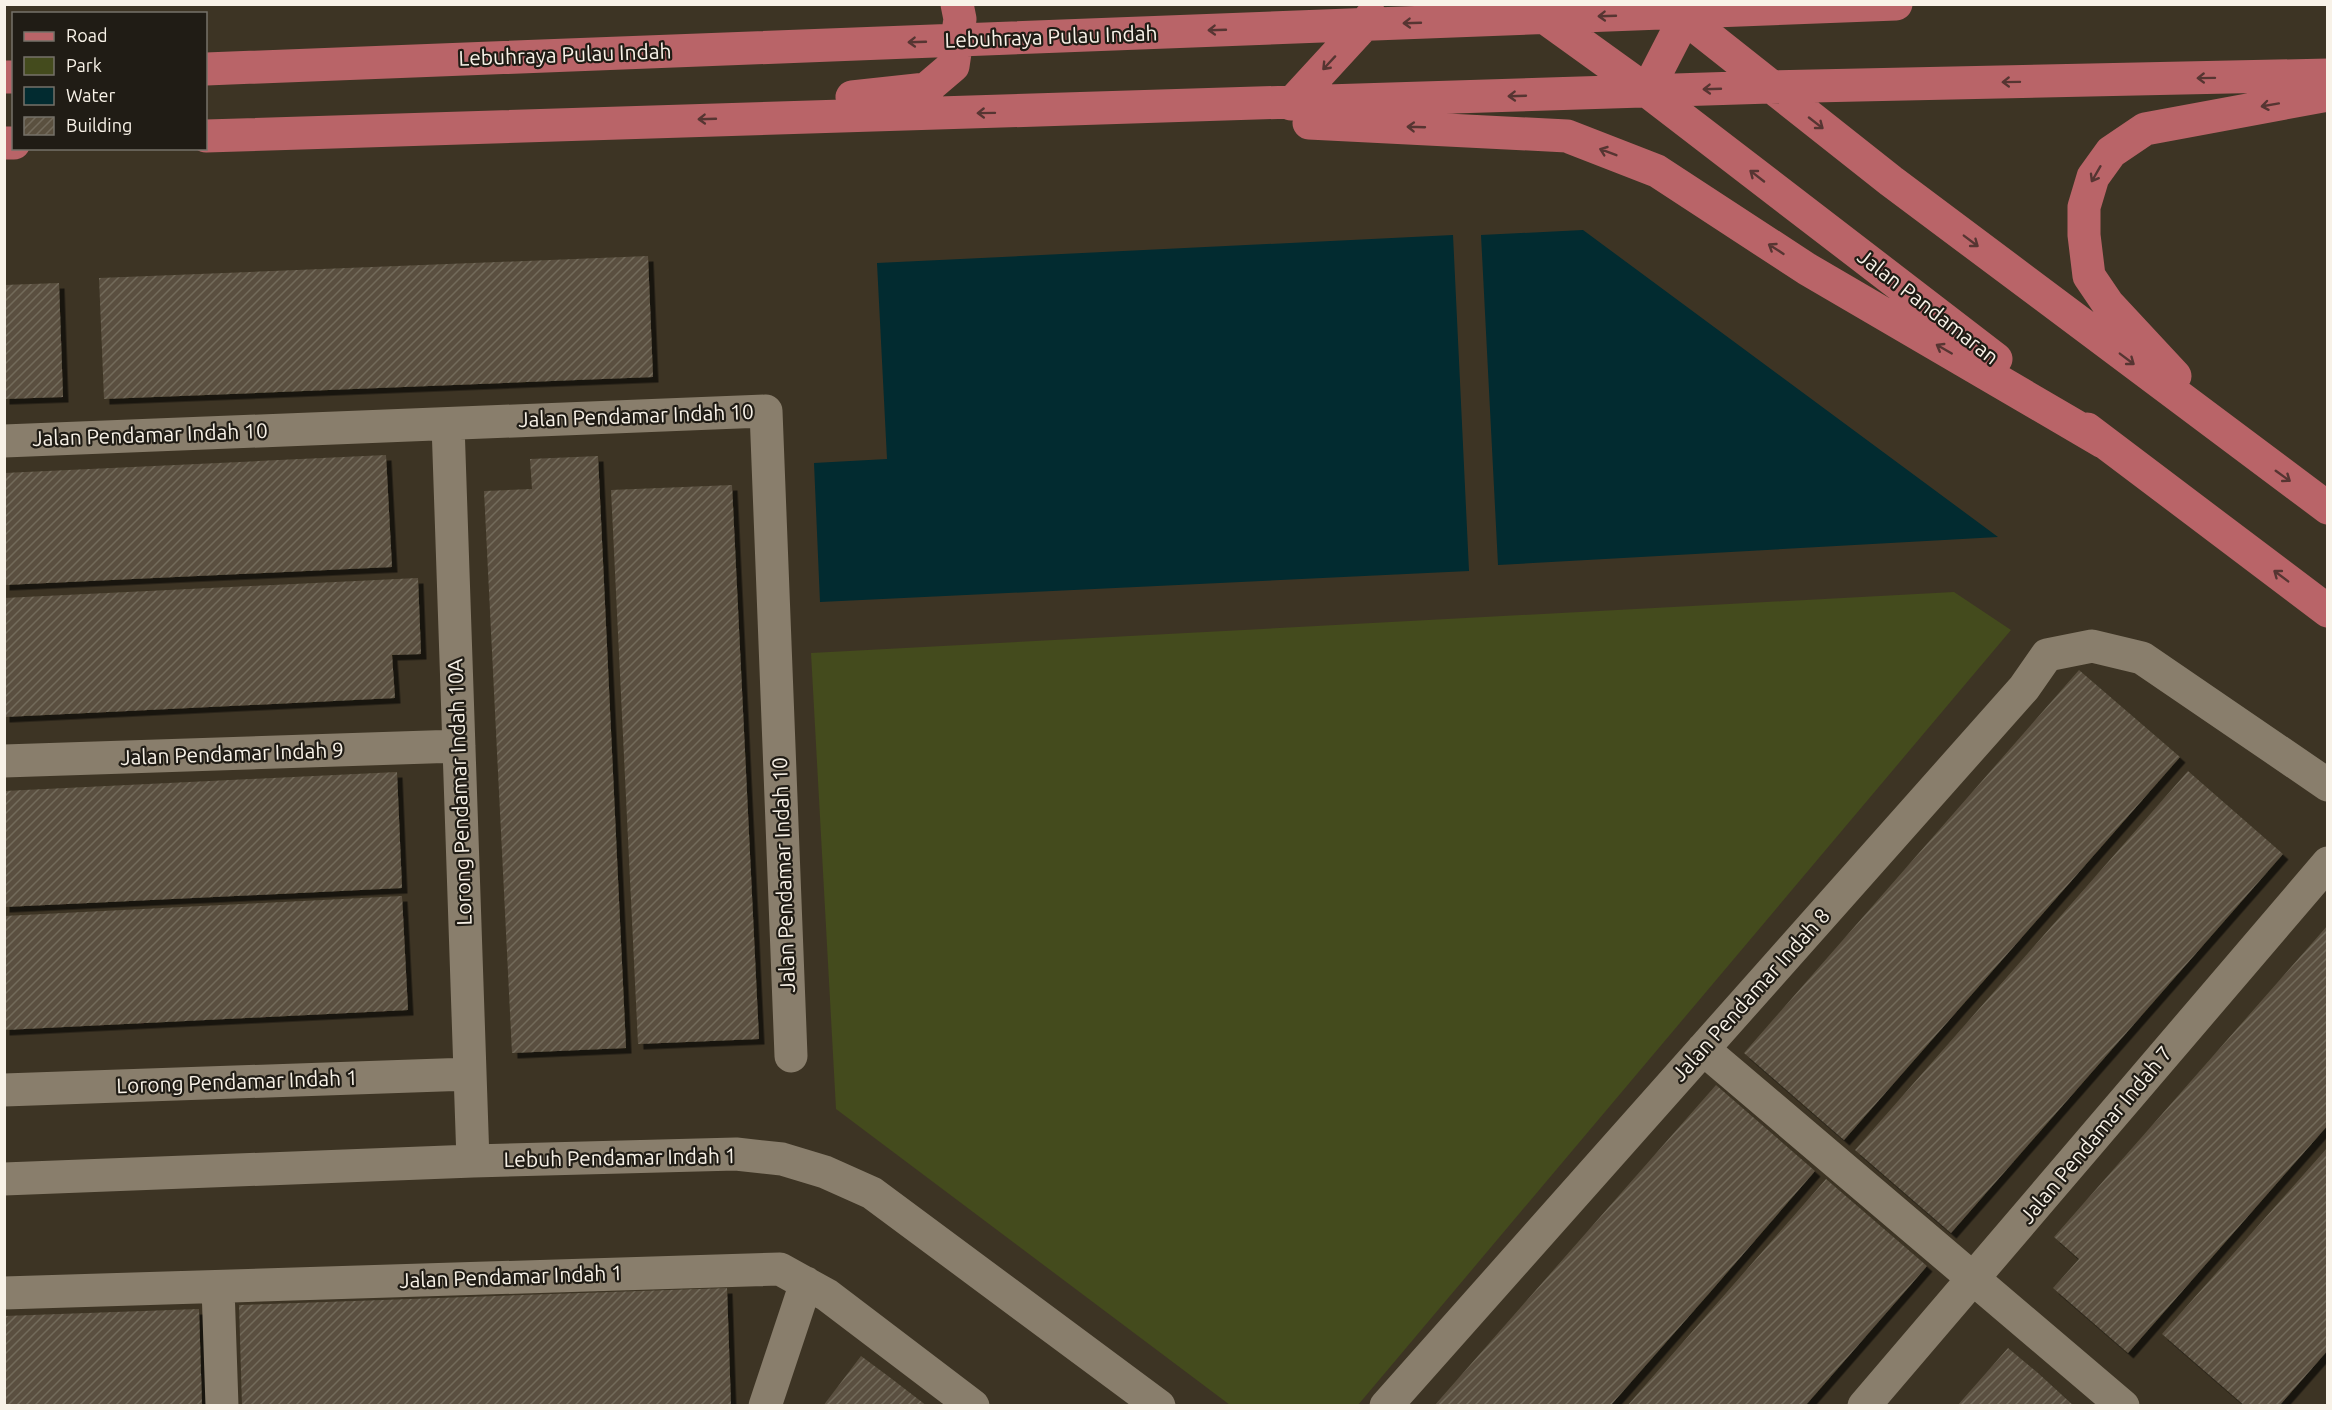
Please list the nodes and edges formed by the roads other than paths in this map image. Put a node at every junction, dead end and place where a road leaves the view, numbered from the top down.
1 (957, 4) edge
2 (1382, 4) edge
3 (1526, 4) edge
4 (1896, 4) edge
5 (1683, 9) edge
6 (207, 69) edge
7 (2328, 75) edge
8 (1770, 87) junction
9 (1647, 92) junction
10 (2328, 95) edge
11 (1291, 104) junction
12 (1037, 112) junction
13 (755, 117) junction
14 (207, 136) edge
15 (448, 424) junction
16 (2233, 439) junction
17 (4, 441) edge
18 (2103, 442) junction
19 (2328, 508) edge
20 (2328, 611) edge
21 (459, 746) junction
22 (4, 761) edge
23 (2328, 785) edge
24 (2328, 863) edge
25 (1703, 1049) junction
26 (791, 1056) dead end
27 (470, 1074) junction
28 (4, 1090) edge
29 (473, 1161) junction
30 (4, 1179) edge
31 (1972, 1279) junction
32 (806, 1283) junction
33 (218, 1287) junction
34 (4, 1293) edge
35 (222, 1406) edge
36 (765, 1406) edge
37 (973, 1406) edge
38 (1159, 1406) edge
39 (1386, 1406) edge
40 (1864, 1406) edge
41 (2123, 1406) edge

1 - 13 main road
2 -> 11 main road
3 - 9 main road, Jalan Pandamaran
4 -> 6 main road, Lebuhraya Pulau Indah
5 - 8 main road
5 - 9 main road
7 -> 8 main road
8 -> 9 main road
8 -> 16 main road
9 -> 11 main road
18 -> 9 main road, Jalan Pandamaran
10 -> 16 main road
11 - 12 main road
12 -> 13 main road
18 -> 12 main road
13 -> 14 main road
15 - 17 street, Jalan Pendamar Indah 10
15 - 21 street, Lorong Pendamar Indah 10A
15 - 26 street, Jalan Pendamar Indah 10
16 -> 19 main road
20 -> 18 main road, Jalan Pandamaran
21 - 22 street, Jalan Pendamar Indah 9
21 - 27 street, Lorong Pendamar Indah 10A
23 - 25 street, Jalan Pendamar Indah 8
24 - 31 street, Jalan Pendamar Indah 7
25 - 31 street
25 - 39 street, Jalan Pendamar Indah 8
27 - 28 street, Lorong Pendamar Indah 1
27 - 29 street, Lorong Pendamar Indah 10A
29 - 30 street, Lebuh Pendamar Indah 1
29 - 38 street, Lebuh Pendamar Indah 1
31 - 40 street, Jalan Pendamar Indah 7
31 - 41 street
32 - 33 street, Jalan Pendamar Indah 1
32 - 36 street
32 - 37 street, Jalan Pendamar Indah 1
33 - 34 street, Jalan Pendamar Indah 1
33 - 35 street

